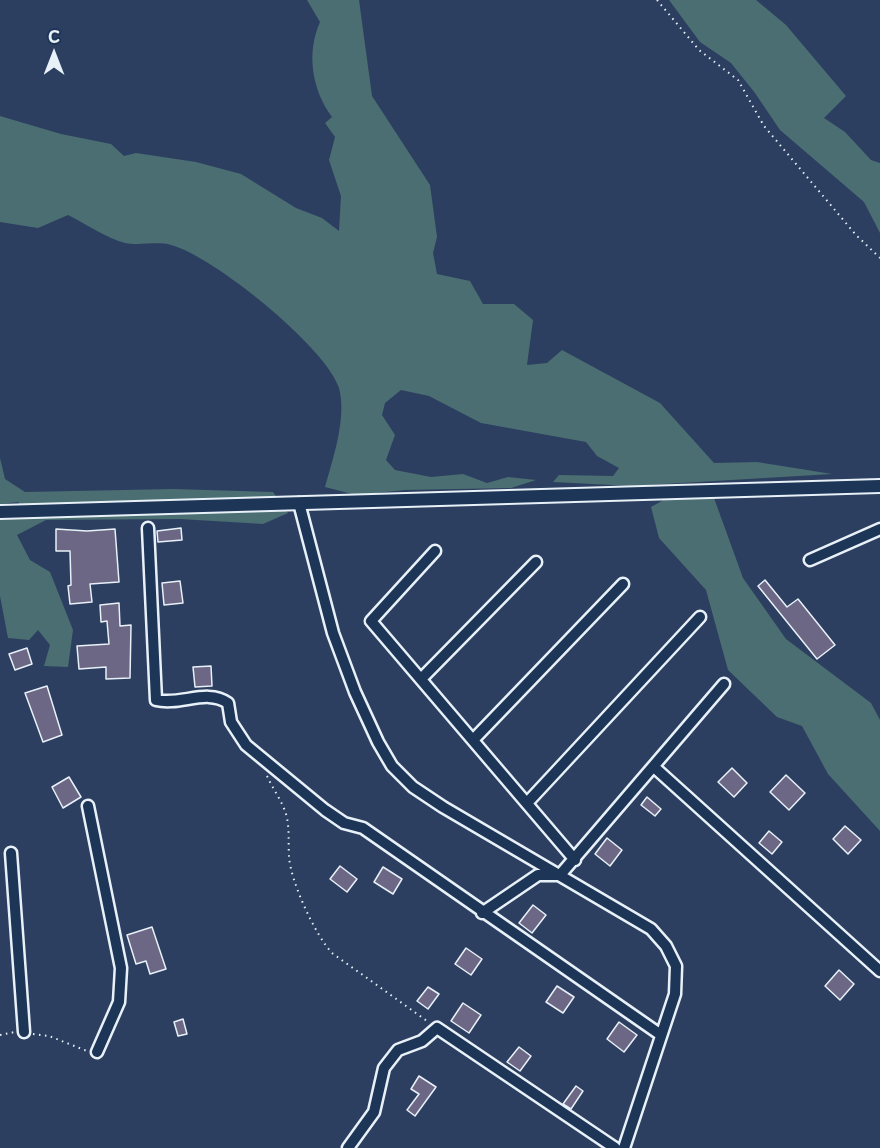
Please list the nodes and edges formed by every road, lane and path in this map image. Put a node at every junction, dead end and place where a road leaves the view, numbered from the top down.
1 (657, 0) edge
2 (880, 258) edge
3 (880, 486) edge
4 (299, 503) junction
5 (0, 512) edge
6 (148, 528) dead end
7 (880, 529) edge
8 (435, 551) dead end
9 (810, 560) dead end
10 (536, 562) dead end
11 (623, 584) dead end
12 (700, 617) dead end
13 (421, 680) junction
14 (724, 684) dead end
15 (473, 740) junction
16 (654, 767) junction
17 (266, 773) dead end
18 (527, 803) junction
19 (88, 806) dead end
20 (11, 853) dead end
21 (575, 860) junction
22 (560, 875) junction
23 (482, 913) junction
24 (880, 971) edge
25 (437, 1028) junction
26 (24, 1032) junction
27 (0, 1035) edge
28 (661, 1035) junction
29 (97, 1052) joint
30 (348, 1148) edge
31 (615, 1148) edge
32 (624, 1148) edge

1 - 2 path
3 - 4 street
4 - 5 street
4 - 22 street
6 - 23 street
7 - 9 street
8 - 13 street
10 - 13 street
11 - 15 street
12 - 18 street
13 - 15 street
14 - 16 street
15 - 18 street
16 - 21 street
16 - 24 street
17 - 25 path
18 - 21 street
19 - 29 street
20 - 26 street
21 - 22 street
22 - 23 street
22 - 28 street
23 - 28 street
25 - 30 street
25 - 31 street
26 - 27 path
26 - 29 path
28 - 32 street

